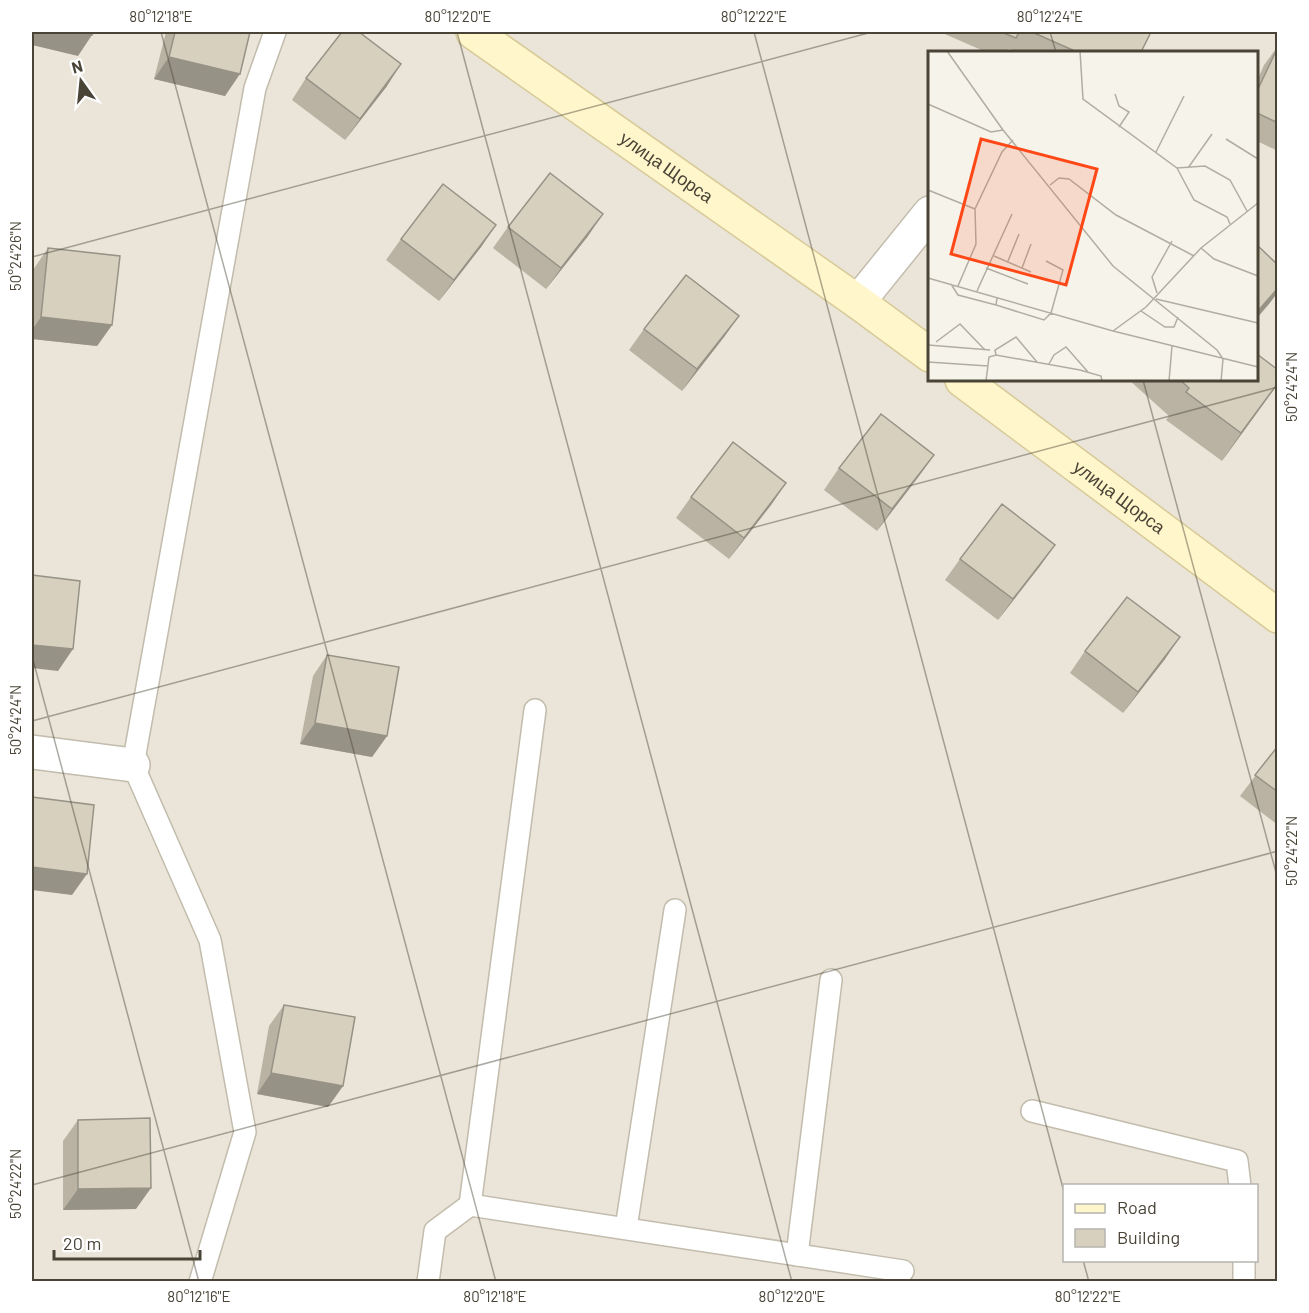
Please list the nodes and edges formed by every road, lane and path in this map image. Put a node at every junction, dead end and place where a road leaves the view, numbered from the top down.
1 (275, 32) edge
2 (473, 32) edge
3 (928, 215) edge
4 (858, 302) junction
5 (928, 354) edge
6 (963, 381) edge
7 (1278, 616) edge
8 (535, 710) dead end
9 (32, 752) edge
10 (133, 765) junction
11 (675, 910) dead end
12 (831, 980) dead end
13 (1032, 1111) dead end
14 (1240, 1184) edge
15 (470, 1205) junction
16 (626, 1228) junction
17 (798, 1255) junction
18 (1244, 1262) edge
19 (903, 1271) dead end
20 (200, 1281) edge
21 (428, 1281) edge
22 (1244, 1281) edge

1 - 10 lane
2 - 4 street, улица Щорса
3 - 4 street
4 - 5 street, улица Щорса
6 - 7 street, улица Щорса
8 - 15 lane
9 - 10 street
10 - 20 lane
11 - 16 lane
12 - 17 lane
13 - 14 lane
15 - 16 lane
15 - 21 lane
16 - 17 lane
17 - 19 lane
18 - 22 lane

